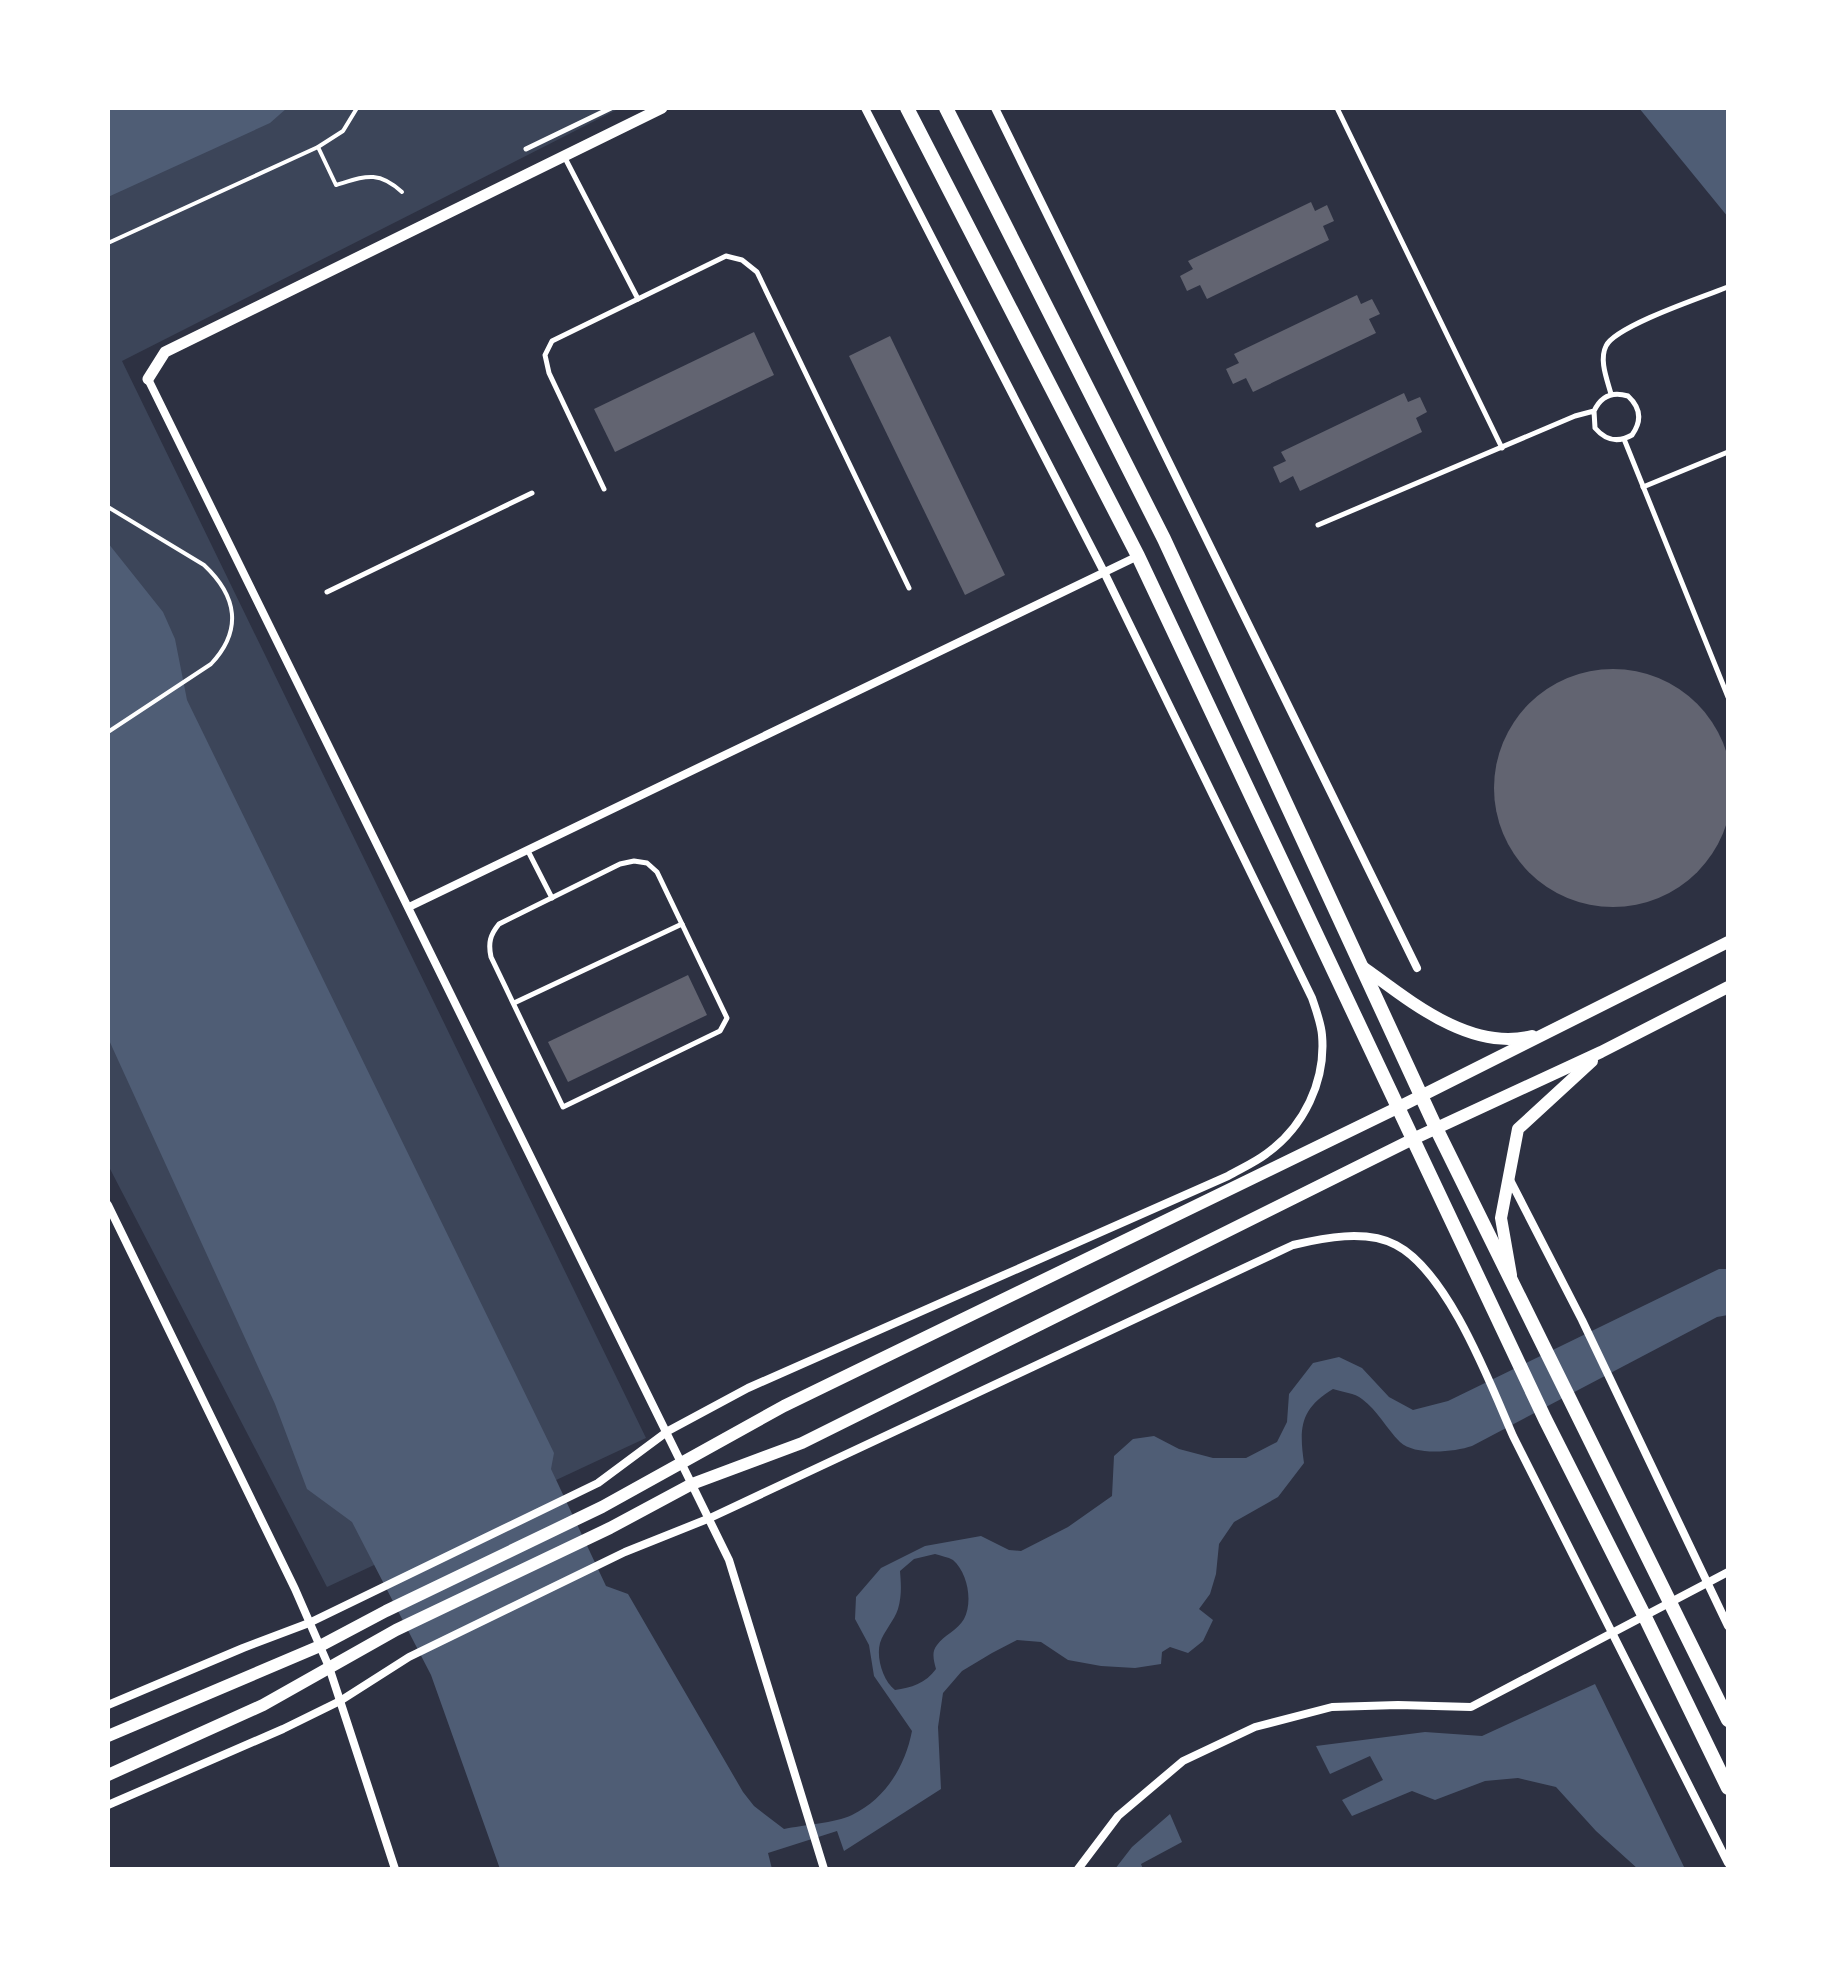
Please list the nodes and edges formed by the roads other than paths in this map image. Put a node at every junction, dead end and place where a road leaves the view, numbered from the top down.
1 (611, 108) edge
2 (661, 108) edge
3 (865, 108) edge
4 (907, 108) edge
5 (946, 108) edge
6 (995, 108) edge
7 (1337, 108) edge
8 (526, 149) dead end
9 (564, 155) junction
10 (1728, 287) edge
11 (638, 299) junction
12 (148, 379) joint
13 (1611, 394) junction
14 (1594, 411) junction
15 (1624, 439) junction
16 (1502, 448) junction
17 (1728, 452) edge
18 (1643, 487) junction
19 (604, 489) dead end
20 (532, 493) dead end
21 (1318, 525) dead end
22 (1138, 556) junction
23 (1104, 572) junction
24 (909, 588) dead end
25 (327, 592) dead end
26 (1728, 697) edge
27 (528, 851) junction
28 (552, 898) junction
29 (409, 907) junction
30 (682, 924) junction
31 (1728, 942) edge
32 (1363, 967) junction
33 (1417, 968) dead end
34 (1728, 987) edge
35 (514, 1003) junction
36 (1555, 1031) junction
37 (1601, 1052) junction
38 (1422, 1096) junction
39 (1399, 1107) junction
40 (1436, 1128) junction
41 (1413, 1139) junction
42 (1508, 1175) junction
43 (108, 1205) edge
44 (1513, 1286) junction
45 (668, 1431) junction
46 (683, 1464) junction
47 (692, 1484) junction
48 (710, 1518) junction
49 (1728, 1572) edge
50 (1706, 1583) junction
51 (1671, 1602) junction
52 (1645, 1617) junction
53 (309, 1623) junction
54 (1728, 1626) edge
55 (1613, 1632) junction
56 (320, 1646) junction
57 (329, 1667) junction
58 (340, 1701) junction
59 (108, 1705) edge
60 (1728, 1720) edge
61 (108, 1736) edge
62 (108, 1775) edge
63 (1728, 1788) edge
64 (108, 1805) edge
65 (1728, 1863) edge
66 (395, 1869) edge
67 (824, 1869) edge
68 (1078, 1869) edge

1 - 8 lane
2 - 9 street
3 - 23 street
4 - 22 main road
5 - 32 main road
6 - 33 street
7 - 16 lane
9 - 11 lane
9 - 12 street
10 - 13 lane
11 - 19 lane
11 - 24 lane
12 - 29 street
13 - 14 lane
13 - 15 lane
14 - 15 lane
14 - 16 lane
15 - 18 lane
16 - 21 lane
17 - 18 lane
18 - 26 lane
20 - 25 lane
22 - 23 street
22 - 39 main road
23 - 27 street
23 - 45 street
27 - 28 lane
27 - 29 street
28 - 30 lane
28 - 35 lane
29 - 45 street
30 - 35 lane
30 - 35 lane
31 - 36 main road
32 - 36 main road
32 - 38 main road
34 - 37 main road
36 - 38 main road
37 - 40 main road
37 - 42 main road
38 - 39 main road
38 - 40 main road
39 - 41 main road
39 - 46 main road
40 - 41 main road
40 - 44 main road
41 - 47 main road
41 - 52 main road
42 - 44 main road
42 - 50 street
43 - 53 street
44 - 51 main road
45 - 46 street
45 - 53 street
46 - 47 street
46 - 56 main road
47 - 48 street
47 - 57 main road
48 - 55 street
48 - 58 street
48 - 67 street
49 - 50 street
50 - 51 street
50 - 54 street
51 - 52 street
51 - 60 main road
52 - 55 street
52 - 63 main road
53 - 56 street
53 - 59 street
55 - 65 street
55 - 68 street
56 - 57 street
56 - 61 main road
57 - 58 street
57 - 62 main road
58 - 64 street
58 - 66 street

